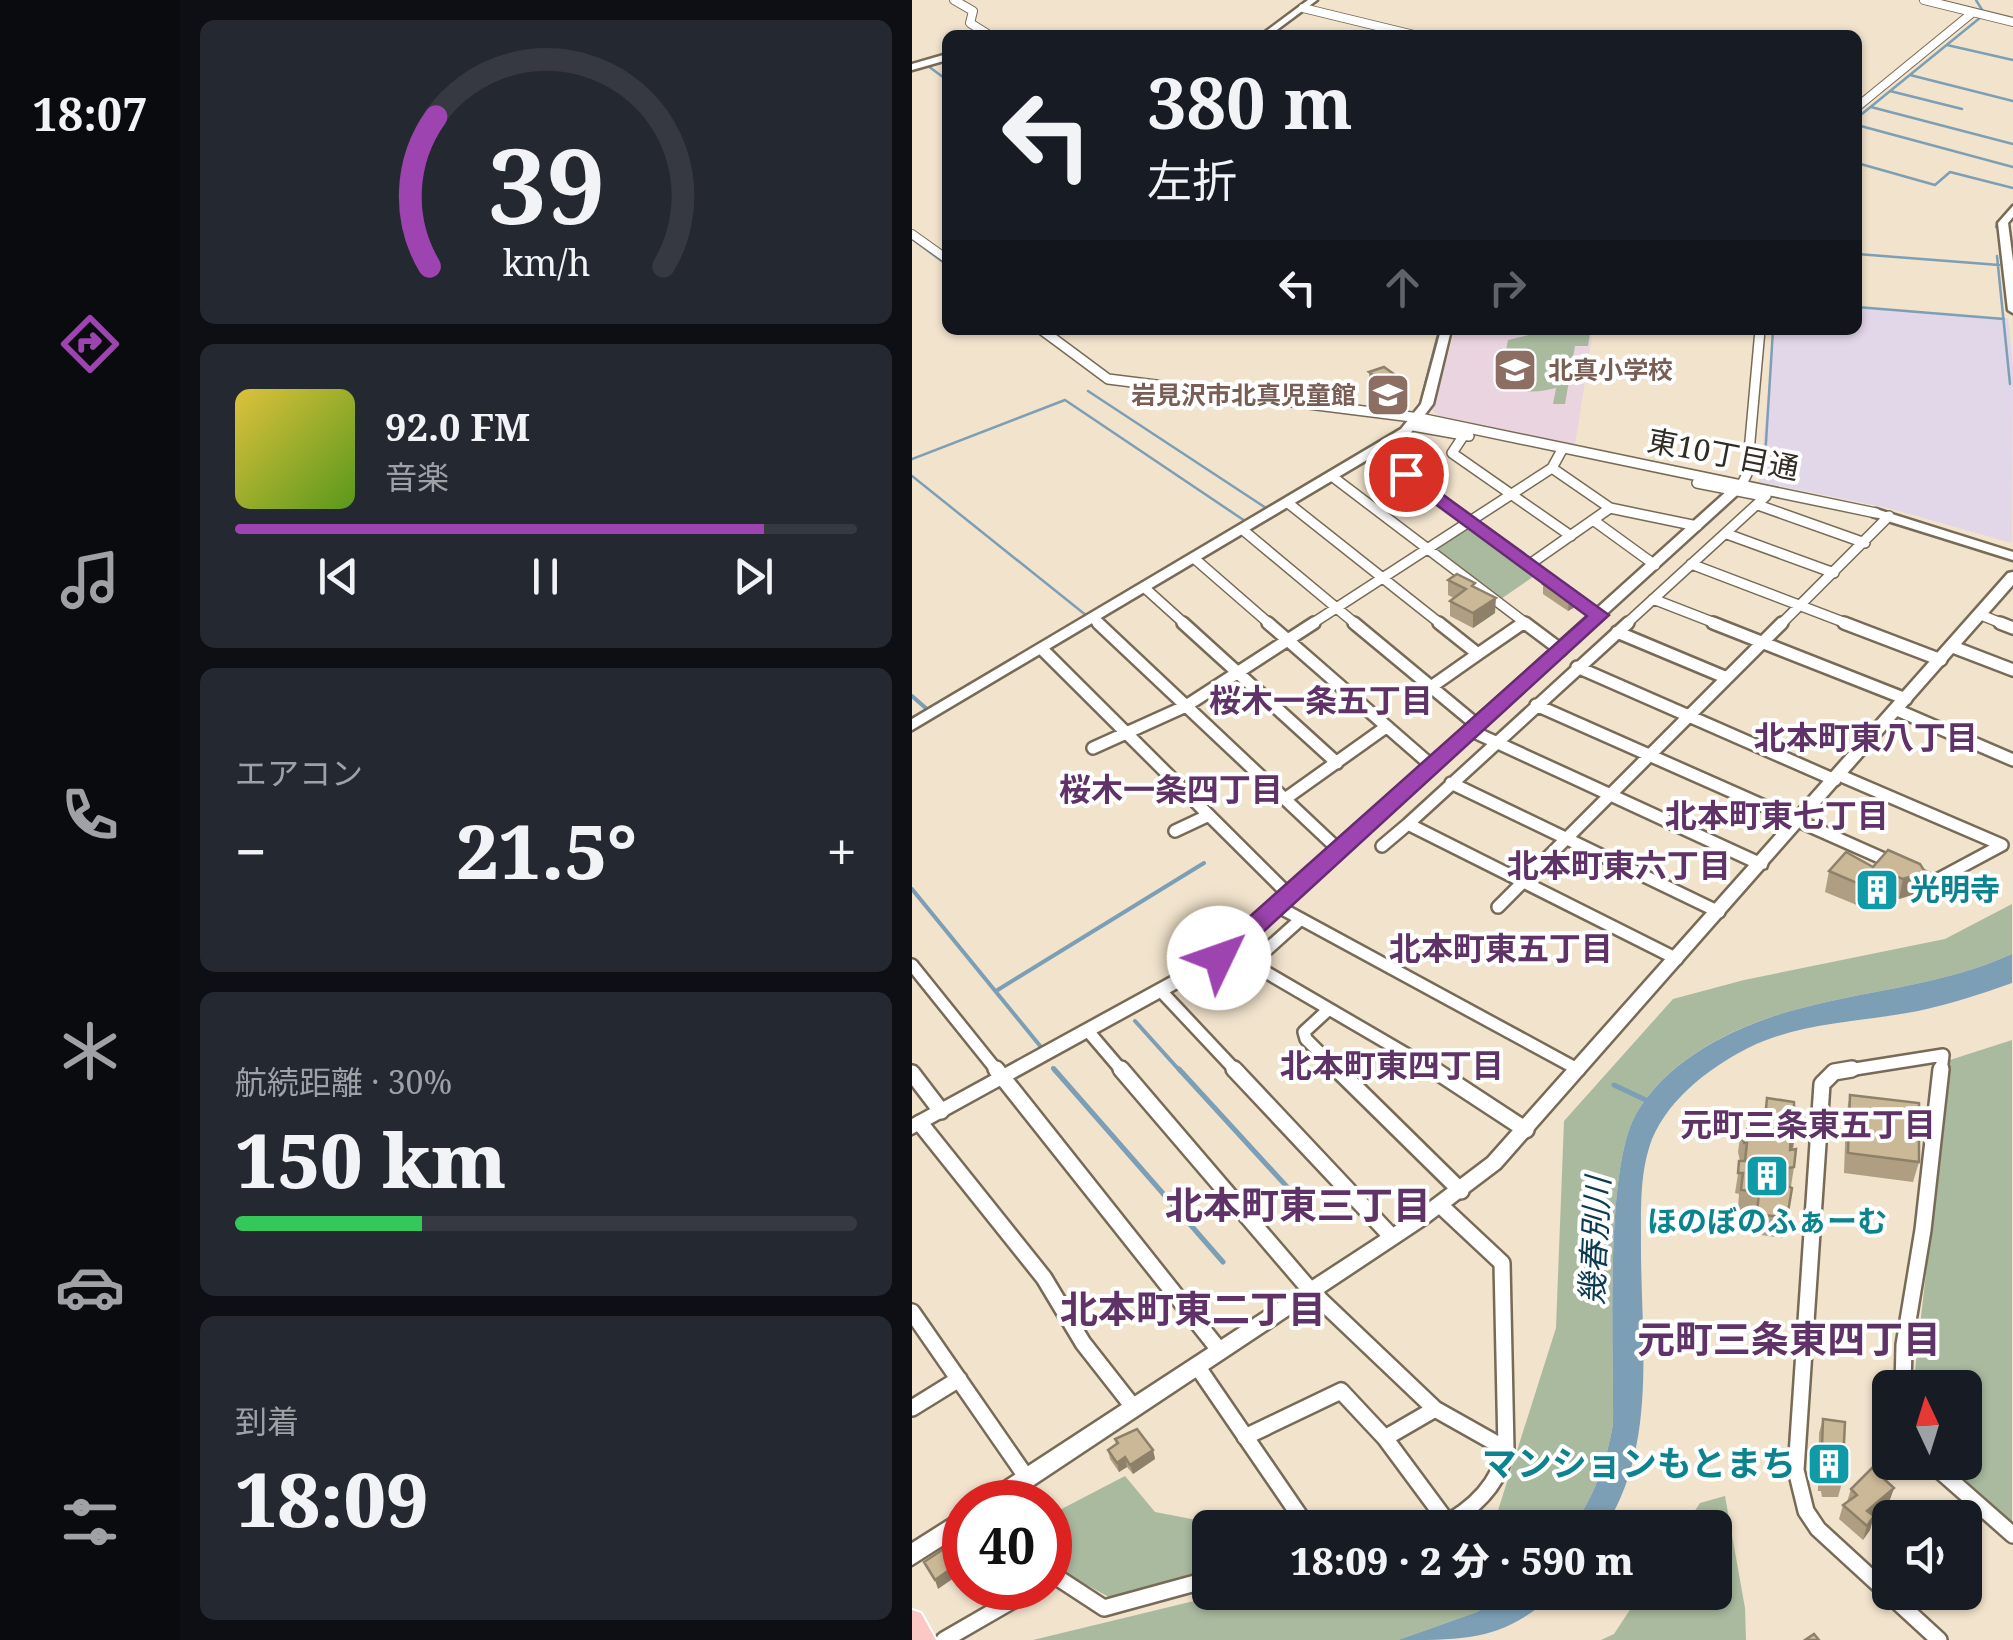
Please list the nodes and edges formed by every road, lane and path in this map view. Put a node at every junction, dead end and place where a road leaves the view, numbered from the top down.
1 (954, 0) edge
2 (1313, 0) edge
3 (1924, 0) edge
4 (1964, 0) edge
5 (1303, 8) junction
6 (1972, 13) junction
7 (2012, 22) edge
8 (982, 30) edge
9 (1272, 30) edge
10 (1393, 30) edge
11 (942, 58) edge
12 (912, 66) edge
13 (1862, 103) edge
14 (2012, 208) edge
15 (912, 234) edge
16 (942, 255) edge
17 (2012, 310) edge
18 (1049, 335) edge
19 (1444, 335) edge
20 (1760, 335) edge
21 (1416, 422) junction
22 (1464, 435) junction
23 (1375, 451) junction
24 (1561, 451) junction
25 (1552, 468) junction
26 (1332, 476) junction
27 (1740, 488) junction
28 (1512, 492) junction
29 (1762, 500) junction
30 (1288, 503) junction
31 (1610, 508) junction
32 (1882, 514) junction
33 (1469, 520) junction
34 (1593, 520) junction
35 (1697, 526) junction
36 (1242, 530) junction
37 (1728, 534) junction
38 (1571, 536) junction
39 (1865, 543) junction
40 (1427, 548) junction
41 (2012, 556) edge
42 (1195, 559) junction
43 (1530, 564) junction
44 (1691, 564) junction
45 (1655, 565) junction
46 (1834, 573) junction
47 (2012, 576) edge
48 (1383, 578) junction
49 (1146, 588) junction
50 (1653, 599) junction
51 (1800, 606) junction
52 (1336, 608) junction
53 (1599, 615) junction
54 (1981, 615) junction
55 (1094, 619) junction
56 (1524, 622) junction
57 (2012, 628) edge
58 (1616, 632) junction
59 (1288, 639) junction
60 (1763, 643) junction
61 (1043, 650) junction
62 (1561, 650) junction
63 (1478, 654) junction
64 (1947, 654) junction
65 (1577, 667) junction
66 (2012, 670) edge
67 (1238, 673) junction
68 (1727, 678) junction
69 (1432, 687) junction
70 (1536, 705) junction
71 (1901, 705) junction
72 (1186, 706) junction
73 (1688, 716) junction
74 (912, 725) edge
75 (1386, 727) junction
76 (1474, 728) junction
77 (1125, 734) junction
78 (1494, 742) junction
79 (1093, 748) dead end
80 (1650, 754) junction
81 (2012, 760) edge
82 (1337, 764) junction
83 (1432, 766) junction
84 (1837, 778) junction
85 (1450, 783) junction
86 (1608, 796) junction
87 (1285, 800) junction
88 (1207, 816) junction
89 (1800, 820) junction
90 (1408, 824) junction
91 (1175, 832) dead end
92 (1566, 838) junction
93 (1382, 846) dead end
94 (1339, 850) junction
95 (1760, 864) junction
96 (1522, 882) junction
97 (1282, 900) junction
98 (1498, 906) dead end
99 (1718, 912) junction
100 (1300, 920) junction
101 (1228, 950) junction
102 (1677, 960) junction
103 (1253, 962) junction
104 (912, 964) edge
105 (918, 984) edge
106 (1160, 990) junction
107 (1329, 1009) junction
108 (1088, 1030) junction
109 (1579, 1070) junction
110 (912, 1073) edge
111 (1004, 1077) junction
112 (941, 1111) junction
113 (916, 1125) edge
114 (1526, 1130) junction
115 (1461, 1191) junction
116 (1440, 1205) junction
117 (1392, 1237) junction
118 (1311, 1290) junction
119 (912, 1312) edge
120 (1220, 1351) junction
121 (1197, 1366) junction
122 (1903, 1370) edge
123 (959, 1379) junction
124 (912, 1408) edge
125 (1134, 1408) junction
126 (1435, 1409) junction
127 (1245, 1436) junction
128 (1384, 1438) junction
129 (1506, 1450) junction
130 (1028, 1478) junction
131 (1025, 1480) edge
132 (1950, 1480) edge
133 (1296, 1510) edge
134 (1433, 1510) edge
135 (1467, 1510) edge
136 (942, 1535) edge
137 (2012, 1535) edge
138 (912, 1555) edge
139 (1192, 1584) edge
140 (1072, 1587) edge
141 (996, 1610) edge
142 (912, 1622) edge
143 (923, 1640) edge
144 (944, 1640) edge
145 (1939, 1640) edge

1 - 8 street
2 - 5 street
3 - 6 street
4 - 6 street
5 - 9 street
5 - 10 street
6 - 7 street
6 - 13 street
11 - 12 street
14 - 17 street
15 - 16 street
18 - 21 street
19 - 21 street
20 - 27 street
21 - 22 street
21 - 23 street
21 - 24 street
22 - 24 street
22 - 28 street
23 - 26 street
23 - 33 street
24 - 25 street
24 - 27 street
25 - 28 street
25 - 31 street
26 - 30 street
26 - 40 street
27 - 29 street
27 - 32 street, 東10丁目通
27 - 35 street
28 - 33 street
28 - 38 street
29 - 32 street
29 - 37 street
29 - 39 street
30 - 36 street
30 - 48 street
31 - 34 street
31 - 35 street
32 - 39 street
32 - 41 street, 東10丁目通
33 - 40 street
33 - 43 street
34 - 38 street
34 - 45 street
35 - 45 street
36 - 42 street
36 - 52 street
37 - 44 street
37 - 46 street
38 - 43 street
39 - 46 street
40 - 48 street
40 - 56 street
42 - 49 street
42 - 59 street
43 - 53 street
44 - 50 street
44 - 51 street
45 - 53 street
46 - 51 street
47 - 54 street
48 - 52 street
48 - 63 street
49 - 55 street
49 - 67 street
50 - 58 street
50 - 60 street
51 - 60 street
51 - 64 street
52 - 59 street
52 - 69 street
53 - 62 street
54 - 57 street
54 - 64 street
55 - 61 street
55 - 72 street
56 - 62 street
56 - 63 street
58 - 65 street
58 - 68 street
59 - 67 street
59 - 75 street
60 - 68 street
60 - 71 street
61 - 74 street
61 - 77 street
62 - 76 street
63 - 69 street
64 - 66 street
64 - 71 street
65 - 70 street
65 - 73 street
67 - 72 street
67 - 82 street
68 - 73 street
69 - 76 street
70 - 78 street
70 - 80 street
71 - 81 street
71 - 84 street
72 - 77 street
72 - 87 street
73 - 80 street
73 - 84 street
75 - 82 street
75 - 83 street
76 - 78 street
76 - 83 street
77 - 79 street
77 - 88 street
78 - 85 street
78 - 86 street
80 - 86 street
80 - 89 street
82 - 87 street
83 - 94 street
84 - 89 street
84 - 89 street
85 - 90 street
85 - 92 street
86 - 92 street
86 - 95 street
87 - 94 street
88 - 91 street
88 - 97 street
89 - 95 street
90 - 93 street
90 - 96 street
92 - 96 street
92 - 99 street
94 - 97 street
95 - 99 street
96 - 98 street
96 - 102 street
97 - 100 street
97 - 101 street
99 - 102 street
100 - 103 street
100 - 109 street
101 - 103 street
101 - 106 street
102 - 109 street
103 - 107 street
104 - 105 street
105 - 111 street
106 - 108 street
106 - 117 street
107 - 114 street
107 - 115 street
108 - 111 street
108 - 118 street
109 - 114 street
110 - 112 street
111 - 112 street
111 - 120 street
112 - 113 street
113 - 125 street
114 - 115 street
115 - 116 street
116 - 117 street
116 - 129 street
117 - 118 street
118 - 120 street
118 - 126 street
119 - 123 street
120 - 121 street
121 - 125 street
121 - 127 street
122 - 145 street
123 - 124 street
123 - 130 street
125 - 130 street
126 - 128 street
126 - 129 street
127 - 128 street
127 - 133 street
128 - 134 street
129 - 135 street
130 - 131 street
132 - 137 street
136 - 138 street
139 - 140 street
141 - 144 street
142 - 143 main road

